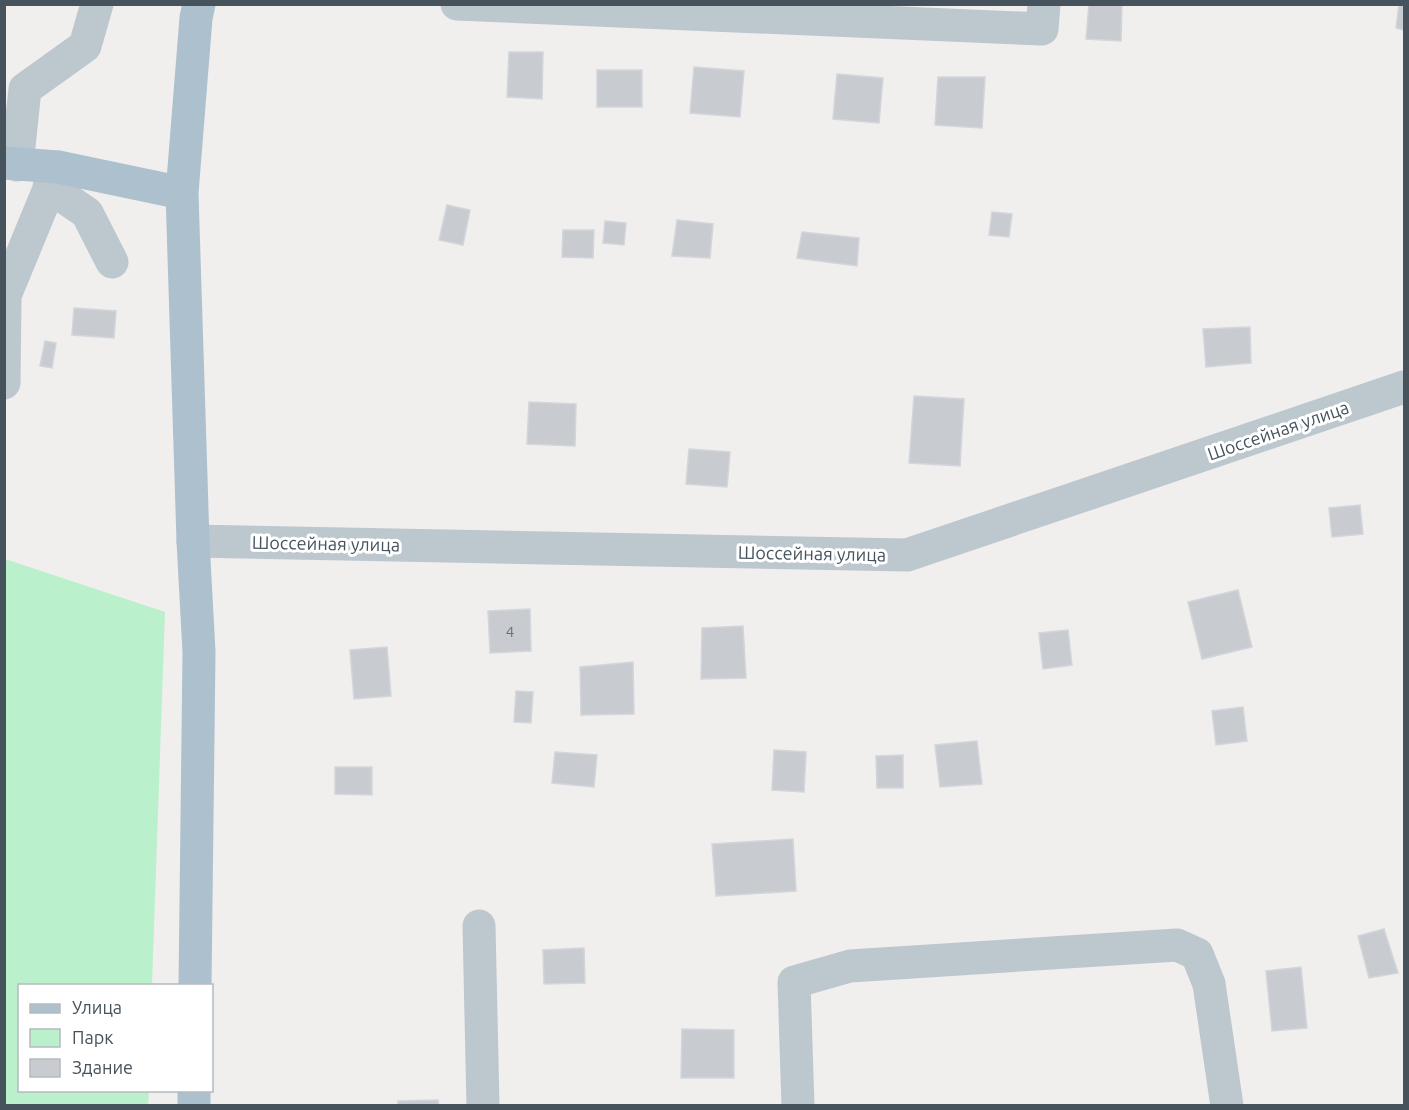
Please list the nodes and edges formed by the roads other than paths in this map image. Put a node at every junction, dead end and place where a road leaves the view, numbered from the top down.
1 (97, 4) edge
2 (199, 4) edge
3 (457, 4) edge
4 (1044, 4) edge
5 (15, 88) edge
6 (10, 164) edge
7 (53, 177) junction
8 (182, 193) junction
9 (18, 231) edge
10 (112, 262) dead end
11 (5, 298) edge
12 (4, 383) edge
13 (1404, 387) edge
14 (193, 541) junction
15 (479, 926) dead end
16 (195, 984) edge
17 (483, 1106) edge
18 (798, 1106) edge
19 (1227, 1106) edge

1 - 5 street
2 - 8 main road
3 - 4 street
5 - 6 street
6 - 7 main road
7 - 8 main road
7 - 9 street
7 - 10 street
8 - 14 main road
9 - 11 street
11 - 12 street
13 - 14 street, Шоссейная улица
14 - 16 main road
15 - 17 street
18 - 19 street

